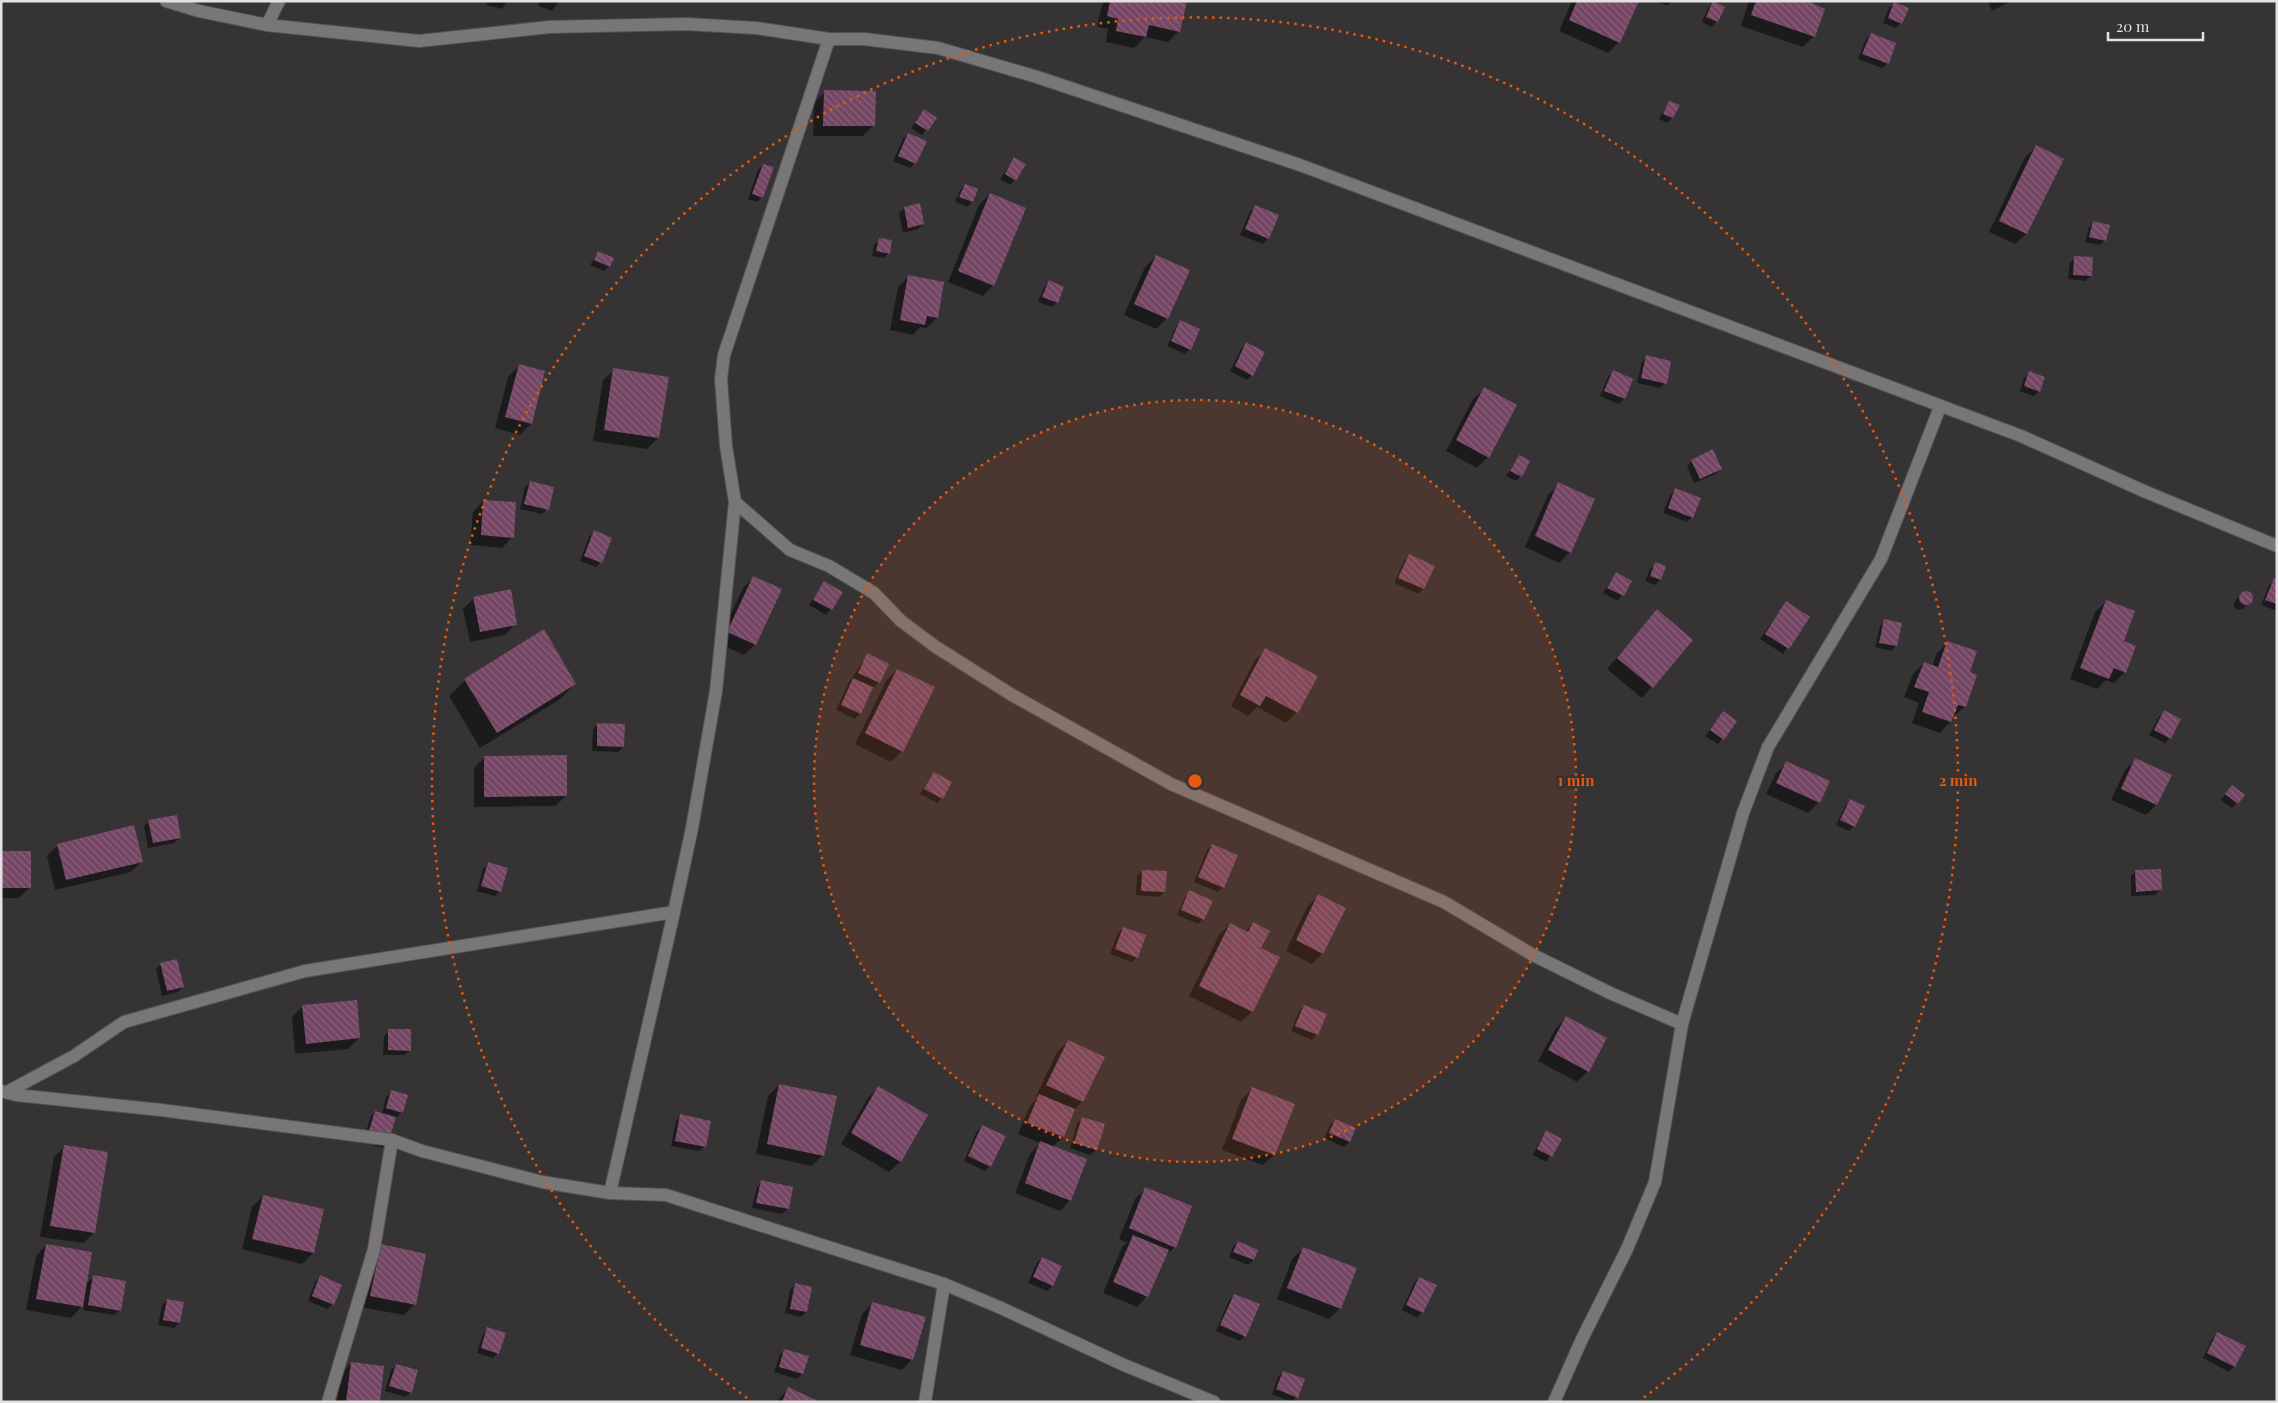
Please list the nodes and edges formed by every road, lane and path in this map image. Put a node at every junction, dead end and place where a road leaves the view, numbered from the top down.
1 (166, 1) edge
2 (279, 1) edge
3 (267, 25) junction
4 (829, 39) junction
5 (1940, 407) junction
6 (735, 502) junction
7 (2277, 546) edge
8 (674, 912) junction
9 (1682, 1024) junction
10 (4, 1091) edge
11 (392, 1140) junction
12 (610, 1193) junction
13 (944, 1284) junction
14 (328, 1402) edge
15 (925, 1402) edge
16 (1214, 1402) edge
17 (1554, 1402) edge

1 - 3 street
2 - 3 street
3 - 4 street
4 - 5 street
4 - 6 street
5 - 7 street
5 - 9 street
6 - 8 street
6 - 9 street
8 - 10 street
8 - 12 street
9 - 17 street
10 - 11 street
11 - 12 street
11 - 14 street
12 - 13 street
13 - 15 street
13 - 16 street

